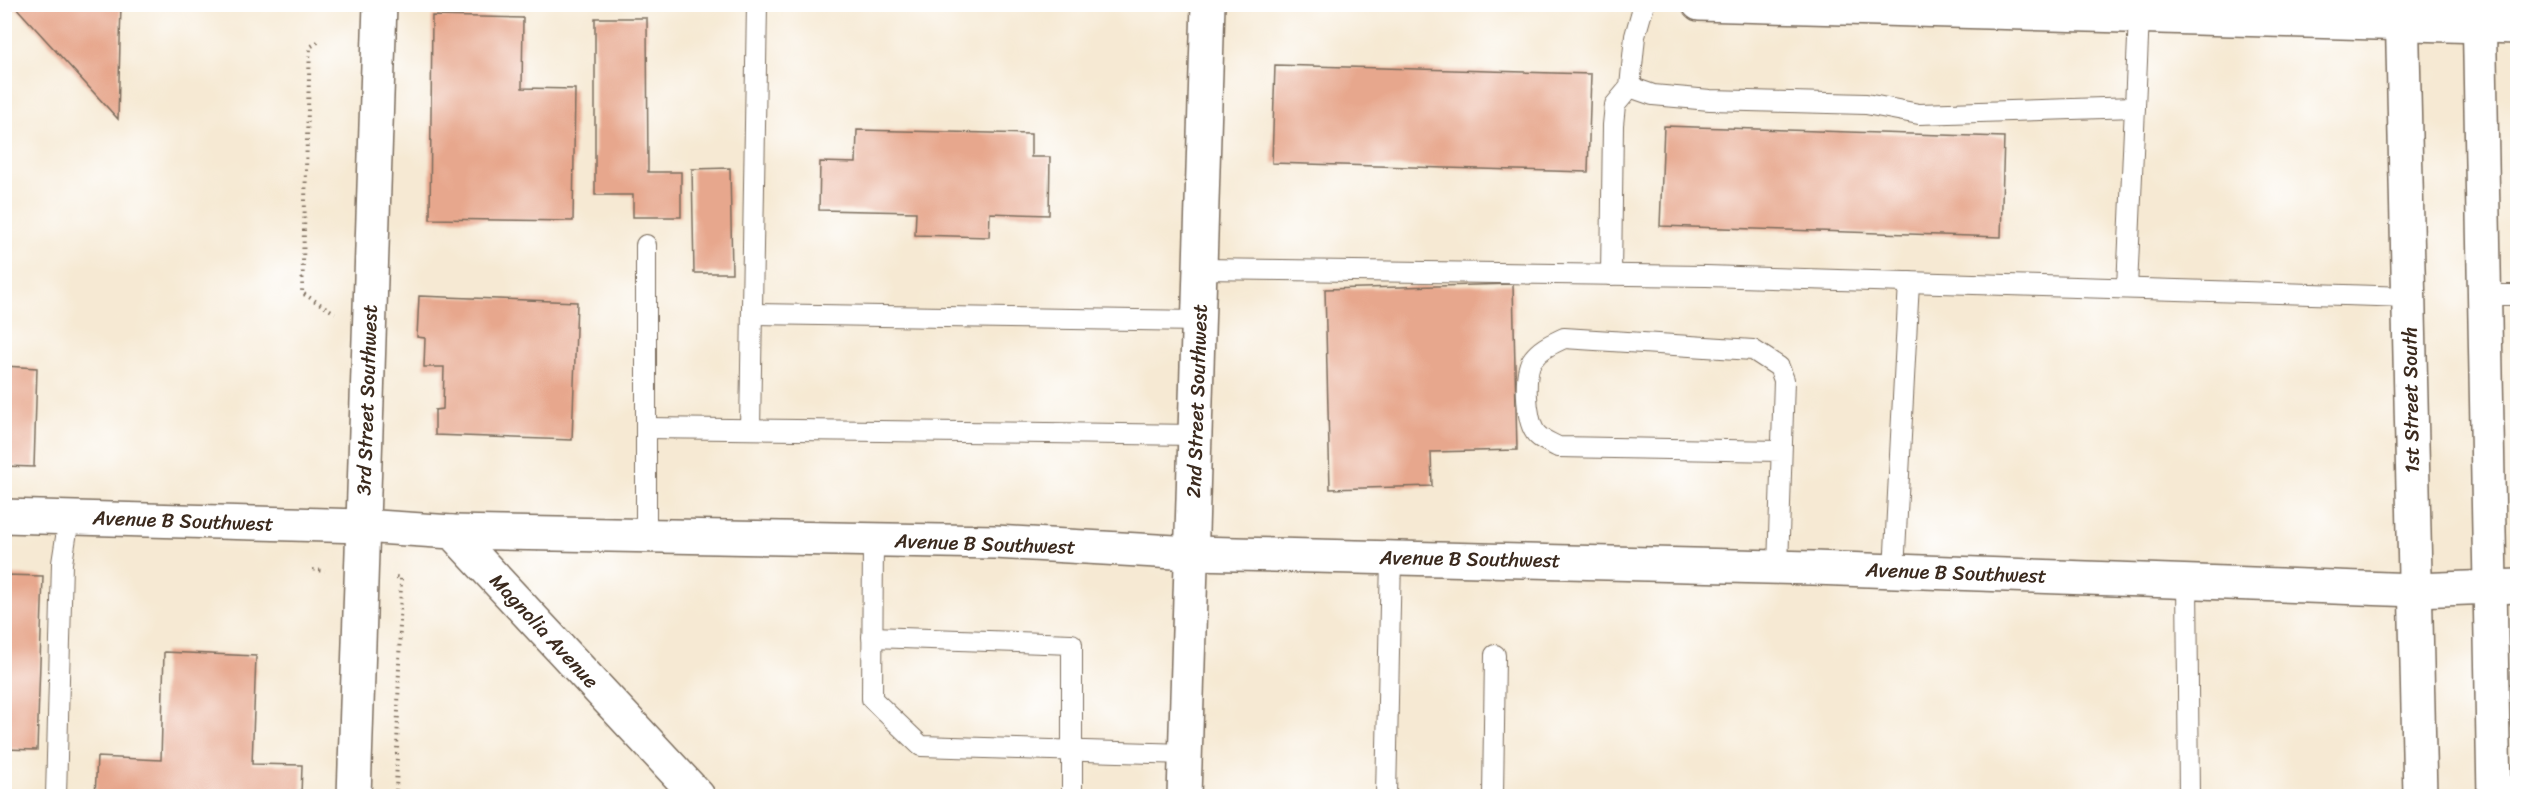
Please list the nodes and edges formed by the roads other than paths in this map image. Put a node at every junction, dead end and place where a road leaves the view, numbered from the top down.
1 (380, 4) edge
2 (757, 4) edge
3 (1208, 4) edge
4 (1644, 4) edge
5 (1699, 4) edge
6 (1755, 5) edge
7 (1835, 6) edge
8 (1946, 8) edge
9 (2402, 14) edge
10 (2139, 16) junction
11 (2479, 16) edge
12 (2517, 27) edge
13 (1630, 87) junction
14 (2135, 107) junction
15 (646, 245) dead end
16 (1201, 269) junction
17 (1611, 275) junction
18 (1909, 282) junction
19 (2127, 288) junction
20 (2484, 295) junction
21 (2517, 295) edge
22 (2409, 297) junction
23 (752, 314) junction
24 (1199, 321) junction
25 (646, 428) junction
26 (750, 429) junction
27 (1196, 435) junction
28 (1781, 451) junction
29 (4, 516) edge
30 (69, 518) junction
31 (362, 526) junction
32 (452, 532) junction
33 (646, 536) junction
34 (873, 540) junction
35 (1193, 553) junction
36 (1391, 557) junction
37 (1778, 567) junction
38 (1894, 571) junction
39 (2187, 580) junction
40 (2503, 587) edge
41 (2416, 590) junction
42 (872, 637) junction
43 (1495, 655) dead end
44 (1071, 751) junction
45 (1186, 754) junction
46 (56, 796) edge
47 (354, 796) edge
48 (698, 796) edge
49 (1072, 796) edge
50 (1184, 796) edge
51 (1386, 796) edge
52 (1493, 796) edge
53 (2189, 796) edge
54 (2420, 796) edge
55 (2494, 796) edge

1 - 31 street, 3rd Street Southwest
2 - 23 lane
3 - 16 street, 2nd Street Southwest
4 - 13 lane
5 - 6 street
6 - 7 street
7 - 8 street
8 - 10 street
9 - 10 street
9 - 11 street
9 - 22 street, 1st Street South
10 - 14 lane
11 - 12 street
11 - 20 street
13 - 14 lane
13 - 17 lane
14 - 19 lane
15 - 25 lane
16 - 17 lane
16 - 24 street, 2nd Street Southwest
17 - 18 lane
18 - 19 lane
18 - 38 lane
19 - 22 lane
20 - 21 lane
20 - 40 street
22 - 41 street, 1st Street South
23 - 24 lane
23 - 26 lane
24 - 27 street, 2nd Street Southwest
25 - 26 lane
25 - 33 lane
26 - 27 lane
27 - 35 street, 2nd Street Southwest
28 - 28 lane
28 - 37 lane
29 - 30 street, Avenue B Southwest
30 - 31 street, Avenue B Southwest
30 - 46 lane
31 - 32 street
31 - 47 street, 3rd Street Southwest
32 - 33 street, Avenue B Southwest
32 - 48 street, Magnolia Avenue
33 - 34 street, Avenue B Southwest
34 - 35 street, Avenue B Southwest
34 - 42 lane
35 - 36 street, Avenue B Southwest
35 - 45 street, 2nd Street Southwest
36 - 37 street, Avenue B Southwest
36 - 51 lane
37 - 38 street, Avenue B Southwest
38 - 39 street, Avenue B Southwest
39 - 41 street, Avenue B Southwest
39 - 53 lane
40 - 41 street, Avenue B Southwest
40 - 55 street
41 - 54 street, 1st Street South
42 - 44 lane
42 - 44 lane
43 - 52 lane
44 - 45 lane
44 - 49 lane
45 - 50 street, 2nd Street Southwest

